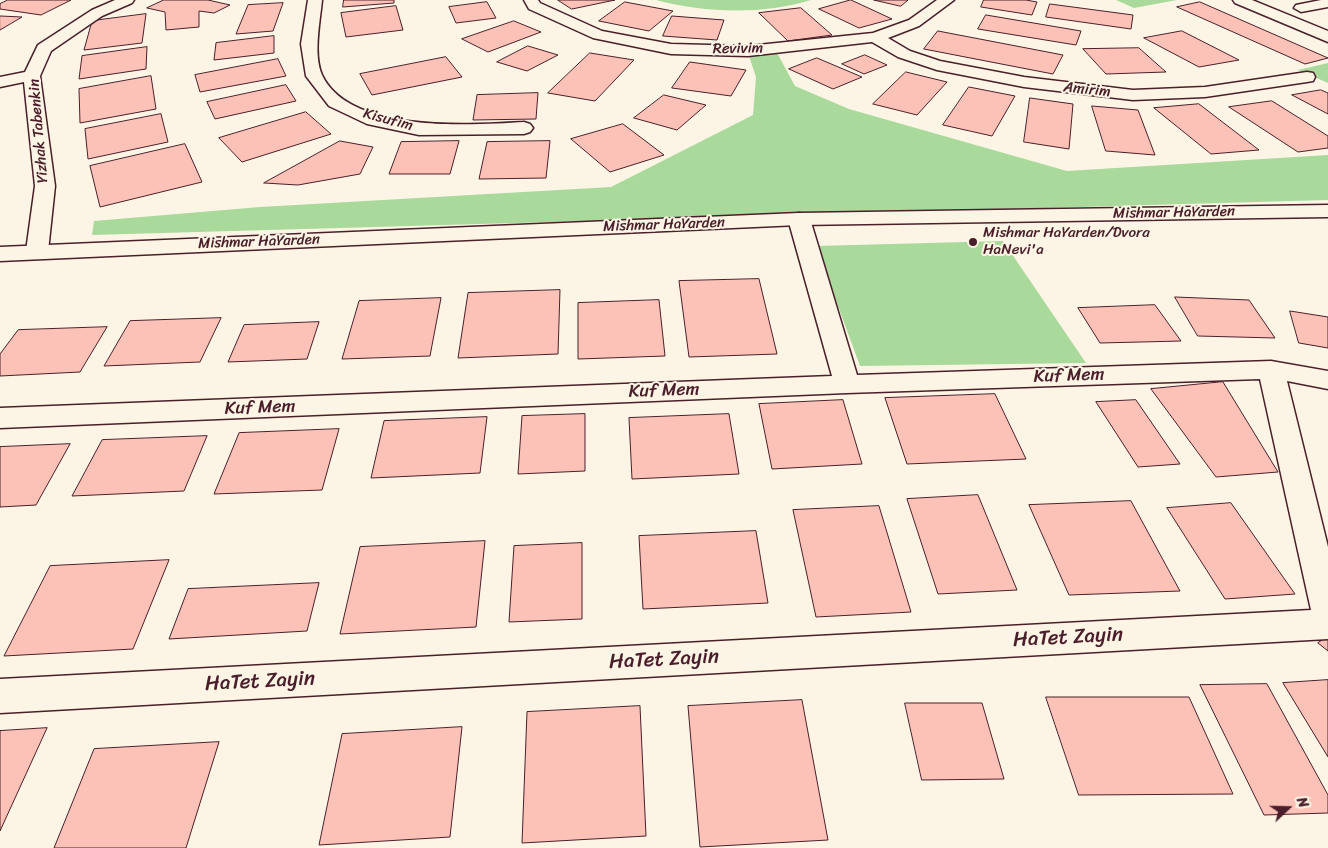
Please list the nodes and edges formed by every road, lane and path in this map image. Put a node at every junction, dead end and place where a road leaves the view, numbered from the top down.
1 (128, 0) edge
2 (315, 0) edge
3 (530, 0) edge
4 (947, 0) edge
5 (1240, 0) edge
6 (1328, 3) edge
7 (1328, 19) edge
8 (874, 37) junction
9 (1328, 37) edge
10 (32, 76) junction
11 (1308, 77) dead end
12 (0, 82) edge
13 (524, 128) dead end
14 (1328, 211) edge
15 (799, 220) junction
16 (37, 251) junction
17 (0, 254) edge
18 (1271, 370) junction
19 (1328, 380) edge
20 (847, 384) junction
21 (0, 418) edge
22 (1328, 614) edge
23 (1328, 624) edge
24 (0, 696) edge

1 - 10 street, Yizhak Tabenkin
2 - 13 street, Kisufim
3 - 8 street, Revivim
4 - 8 street, Revivim
5 - 9 street
6 - 7 street
8 - 11 street, Amirim
10 - 12 street
10 - 16 street, Yizhak Tabenkin
14 - 15 street, Mishmar HaYarden
15 - 16 street, Mishmar HaYarden
15 - 20 street
16 - 17 street, Mishmar HaYarden
18 - 19 street, Kuf Mem
18 - 20 street, Kuf Mem
18 - 22 street
20 - 21 street, Kuf Mem
23 - 24 street, HaTet Zayin

